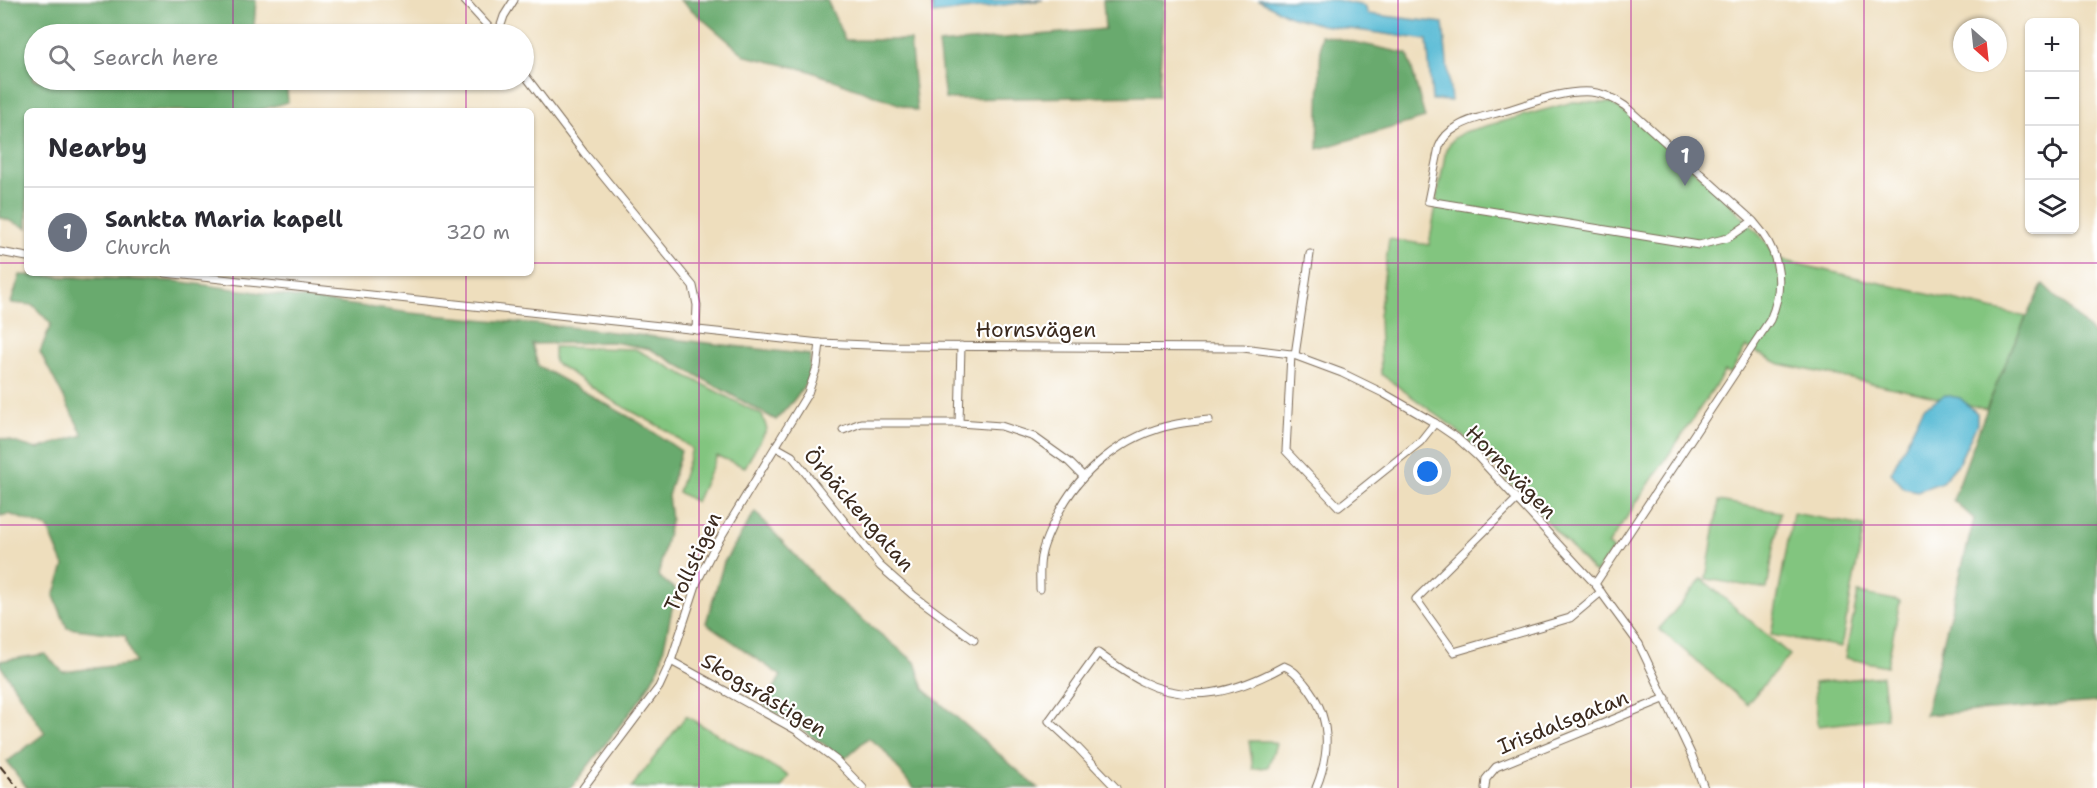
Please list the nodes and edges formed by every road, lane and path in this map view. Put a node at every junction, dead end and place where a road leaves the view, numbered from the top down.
1 (464, 0) edge
2 (514, 0) edge
3 (487, 24) edge
4 (501, 24) edge
5 (534, 87) edge
6 (1754, 221) junction
7 (0, 252) edge
8 (1310, 254) dead end
9 (24, 256) edge
10 (193, 276) edge
11 (696, 330) junction
12 (820, 343) junction
13 (961, 346) junction
14 (1293, 355) junction
15 (1209, 420) dead end
16 (959, 423) junction
17 (1435, 423) junction
18 (843, 430) dead end
19 (776, 447) junction
20 (1083, 476) junction
21 (1517, 499) junction
22 (1595, 584) junction
23 (1040, 589) dead end
24 (1602, 592) junction
25 (974, 640) dead end
26 (671, 661) junction
27 (1666, 698) junction
28 (583, 788) edge
29 (863, 788) edge
30 (1116, 788) edge
31 (1316, 788) edge
32 (1485, 788) edge
33 (1704, 788) edge

1 - 3 street
2 - 4 street
5 - 11 street
6 - 6 street
6 - 22 street
7 - 9 street
8 - 14 street
10 - 11 street, Hornsvägen
11 - 12 street, Hornsvägen
12 - 13 street, Hornsvägen
12 - 19 street, Trollstigen
13 - 14 street, Hornsvägen
13 - 16 street
14 - 17 street, Hornsvägen
14 - 17 street
15 - 20 street
16 - 18 street
16 - 20 street
17 - 21 street, Hornsvägen
19 - 25 street, Örbäckengatan
19 - 26 street, Trollstigen
20 - 23 street
21 - 22 street, Hornsvägen
21 - 24 street
22 - 24 street, Hornsvägen
24 - 27 street, Hornsvägen
26 - 28 street, Trollstigen
26 - 29 street, Skogsråstigen
27 - 32 street, Irisdalsgatan
27 - 33 street, Hornsvägen
30 - 31 street

